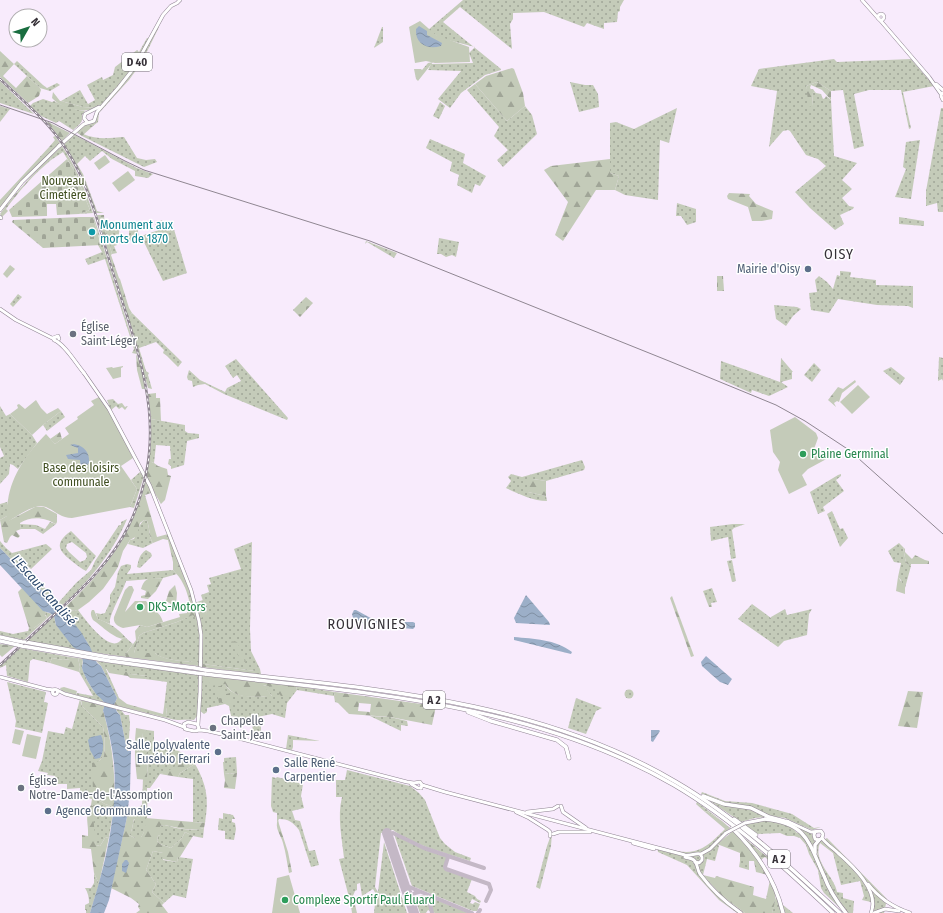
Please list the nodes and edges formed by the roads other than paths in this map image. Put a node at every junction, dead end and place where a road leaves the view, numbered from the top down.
1 (179, 0) edge
2 (862, 0) edge
3 (172, 1) edge
4 (175, 4) junction
5 (166, 12) junction
6 (942, 92) edge
7 (943, 100) edge
8 (104, 104) junction
9 (91, 112) junction
10 (95, 116) junction
11 (84, 119) junction
12 (87, 122) junction
13 (59, 146) junction
14 (0, 211) edge
15 (0, 309) edge
16 (0, 637) edge
17 (0, 641) edge
18 (22, 644) junction
19 (205, 672) junction
20 (0, 677) edge
21 (450, 707) junction
22 (165, 720) junction
23 (185, 722) junction
24 (197, 725) junction
25 (184, 727) junction
26 (197, 730) junction
27 (208, 731) junction
28 (569, 758) dead end
29 (416, 784) junction
30 (680, 784) junction
31 (422, 786) junction
32 (490, 804) junction
33 (716, 808) junction
34 (511, 810) junction
35 (523, 812) junction
36 (716, 813) junction
37 (765, 819) junction
38 (789, 822) junction
39 (591, 831) junction
40 (815, 832) junction
41 (756, 835) dead end
42 (820, 839) junction
43 (701, 854) junction
44 (694, 855) junction
45 (694, 861) junction
46 (819, 865) junction
47 (855, 870) junction
48 (741, 913) edge
49 (782, 913) edge
50 (833, 913) edge
51 (840, 913) edge
52 (846, 913) edge
53 (873, 913) edge
54 (905, 913) edge
55 (910, 913) edge

1 - 4 main road, D 40
2 - 6 main road
3 - 4 main road, D 40
3 - 5 main road, D 40
4 - 5 main road, D 40
5 - 8 main road, D 40
6 - 7 main road
8 - 9 main road, D 40
8 - 10 main road, D 40
9 - 10 main road
9 - 11 main road
10 - 12 main road
11 - 12 main road
11 - 13 main road
12 - 13 main road
13 - 14 main road
15 - 24 main road
16 - 18 highway, A 2
17 - 18 highway, A 2
18 - 19 highway, A 2, bridge
19 - 21 highway, A 2
19 - 30 highway, A 2
20 - 22 main road
21 - 28 highway
21 - 36 highway, A 2
22 - 23 main road
22 - 25 main road
23 - 24 main road
23 - 25 main road
24 - 26 main road
24 - 27 main road
25 - 26 main road
26 - 27 main road
27 - 29 main road
29 - 31 main road
29 - 31 main road
30 - 33 highway, A 2
30 - 38 highway
31 - 32 main road
32 - 34 main road
32 - 35 main road
33 - 41 highway
33 - 51 highway, A 2
34 - 39 main road
34 - 39 main road
35 - 39 main road
35 - 39 main road
36 - 49 highway
36 - 50 highway, A 2
37 - 38 main road
37 - 43 main road, bridge
37 - 46 highway
38 - 40 main road
39 - 44 main road
39 - 45 main road
40 - 42 main road
40 - 42 main road
42 - 46 highway
42 - 47 main road
43 - 44 main road
43 - 45 main road
44 - 45 main road
45 - 48 main road
46 - 52 highway
47 - 53 main road
47 - 55 main road
53 - 54 main road

